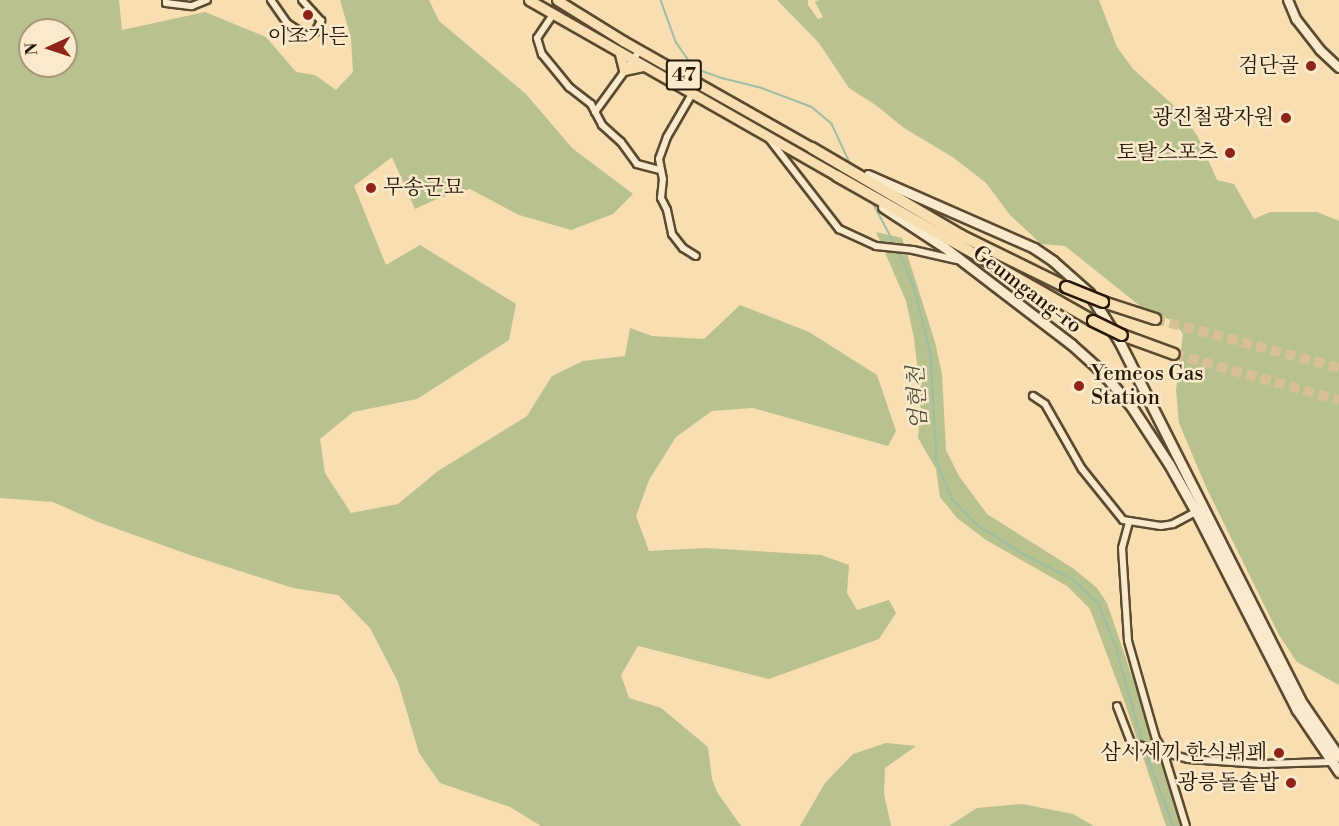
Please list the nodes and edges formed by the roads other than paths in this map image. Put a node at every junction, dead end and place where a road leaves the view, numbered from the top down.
1 (166, 0) edge
2 (207, 0) edge
3 (271, 0) edge
4 (302, 0) edge
5 (530, 0) edge
6 (557, 0) edge
7 (1288, 0) edge
8 (554, 13) junction
9 (640, 50) junction
10 (620, 54) junction
11 (633, 61) junction
12 (643, 66) junction
13 (1339, 69) edge
14 (624, 70) junction
15 (692, 94) junction
16 (596, 112) junction
17 (766, 135) junction
18 (818, 151) joint
19 (660, 170) junction
20 (837, 176) joint
21 (884, 188) junction
22 (900, 214) junction
23 (696, 256) dead end
24 (957, 260) junction
25 (1155, 319) tunnel mouth
26 (1174, 354) tunnel mouth
27 (1033, 396) dead end
28 (1196, 512) junction
29 (1129, 522) junction
30 (1117, 706) dead end
31 (1163, 751) junction
32 (1335, 760) edge
33 (1339, 772) edge
34 (1186, 826) edge

1 - 2 street
3 - 4 street
5 - 8 main road, 47
6 - 9 main road, 47
7 - 13 street
8 - 10 main road, 47
8 - 16 street
9 - 11 street
9 - 18 main road, 47
10 - 11 main road, 47
10 - 14 main road
11 - 12 main road, 47
11 - 14 street
12 - 14 main road
12 - 15 main road, 47
14 - 16 street
15 - 17 main road, 47
15 - 19 street
16 - 19 street
17 - 20 main road, 47
17 - 24 street
18 - 21 highway, 47
19 - 23 street
20 - 22 highway, 47
21 - 25 highway, 47, bridge
21 - 32 main road, Geumgang-ro
22 - 24 main road, Geumgang-ro
22 - 26 highway, 47, bridge
24 - 28 main road, Geumgang-ro
27 - 29 street
28 - 29 street
28 - 32 main road, Geumgang-ro
29 - 31 street
30 - 31 street
31 - 32 street
31 - 34 street
32 - 33 main road, Geumgang-ro

